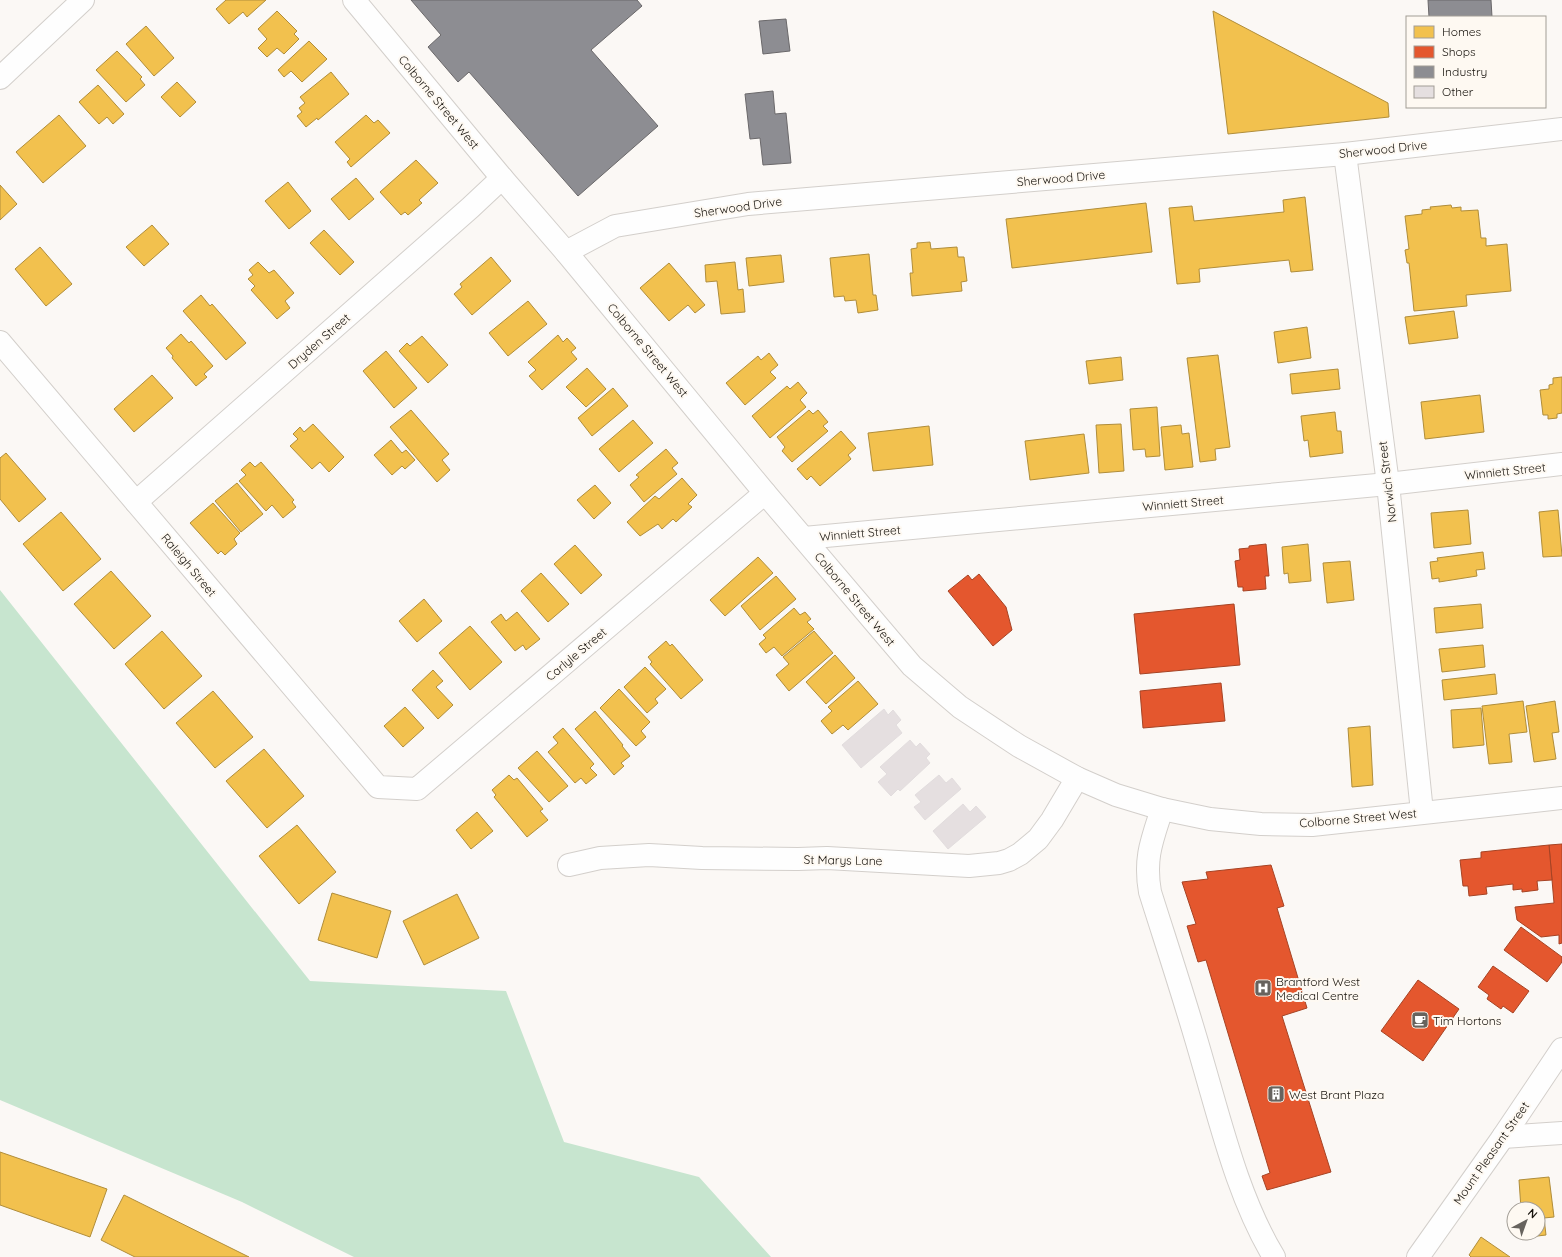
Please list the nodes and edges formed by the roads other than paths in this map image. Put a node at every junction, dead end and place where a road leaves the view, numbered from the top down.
1 (82, 0) edge
2 (354, 0) edge
3 (0, 78) edge
4 (1562, 129) edge
5 (1344, 154) junction
6 (502, 178) junction
7 (566, 252) junction
8 (0, 342) edge
9 (1562, 464) edge
10 (1388, 484) junction
11 (765, 493) junction
12 (136, 502) junction
13 (804, 538) junction
14 (1077, 778) junction
15 (378, 787) joint
16 (1562, 798) edge
17 (1162, 809) junction
18 (1422, 812) junction
19 (569, 865) dead end
20 (1562, 1048) edge
21 (1562, 1133) edge
22 (1503, 1137) junction
23 (1274, 1257) edge
24 (1418, 1257) edge

1 - 3 street
2 - 6 street, Colborne Street West
4 - 5 street, Sherwood Drive
5 - 7 street, Sherwood Drive
5 - 10 street, Norwich Street
6 - 7 street, Colborne Street West
6 - 12 street, Dryden Street
7 - 11 street, Colborne Street West
8 - 12 street, Raleigh Street
9 - 10 street, Winniett Street
10 - 13 street, Winniett Street
10 - 18 street, Norwich Street
11 - 13 street, Colborne Street West
11 - 15 street, Carlyle Street
12 - 15 street, Raleigh Street
13 - 14 street, Colborne Street West
14 - 17 street, Colborne Street West
14 - 19 street, St Marys Lane
16 - 18 street, Colborne Street West
17 - 18 street, Colborne Street West
17 - 23 street
20 - 22 street, Mount Pleasant Street
21 - 22 street
22 - 24 street, Mount Pleasant Street

